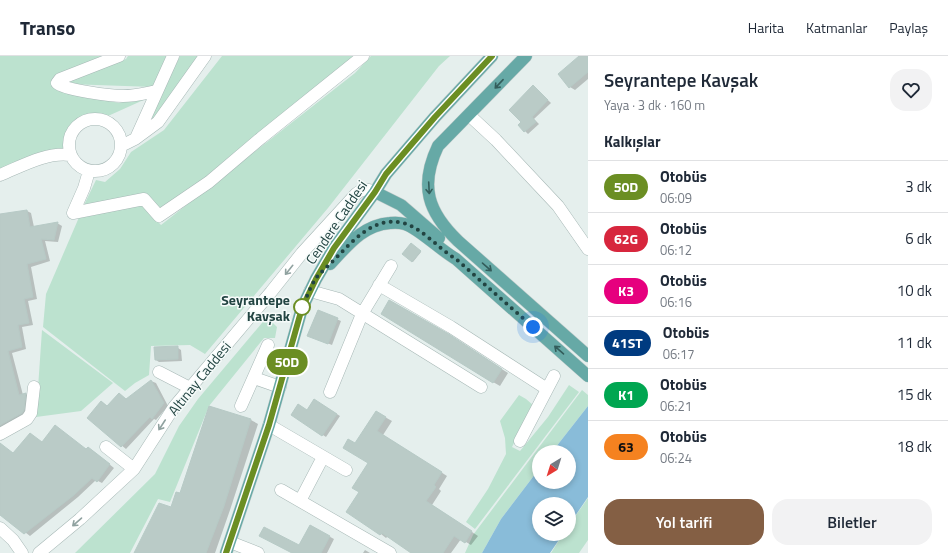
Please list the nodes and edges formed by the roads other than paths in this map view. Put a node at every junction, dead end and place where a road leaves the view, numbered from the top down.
1 (120, 56) edge
2 (173, 56) edge
3 (205, 56) edge
4 (363, 56) edge
5 (480, 56) edge
6 (492, 56) edge
7 (526, 56) edge
8 (157, 91) junction
9 (469, 115) junction
10 (435, 117) junction
11 (136, 139) junction
12 (121, 146) junction
13 (70, 155) junction
14 (89, 171) junction
15 (0, 175) edge
16 (375, 192) junction
17 (588, 249) edge
18 (456, 259) junction
19 (391, 266) dead end
20 (316, 279) junction
21 (379, 285) junction
22 (310, 291) junction
23 (362, 314) junction
24 (268, 345) dead end
25 (588, 356) edge
26 (160, 372) dead end
27 (554, 376) dead end
28 (588, 376) edge
29 (254, 378) junction
30 (34, 387) dead end
31 (280, 387) junction
32 (481, 387) dead end
33 (190, 388) junction
34 (547, 389) junction
35 (330, 392) dead end
36 (241, 406) dead end
37 (269, 425) junction
38 (0, 434) edge
39 (520, 441) dead end
40 (106, 447) dead end
41 (323, 457) junction
42 (134, 469) junction
43 (346, 470) dead end
44 (281, 490) dead end
45 (300, 501) junction
46 (0, 528) edge
47 (228, 549) edge
48 (22, 553) edge
49 (39, 553) edge
50 (258, 553) edge
51 (390, 553) edge

1 - 8 street
2 - 8 street
3 - 11 street
4 - 14 street
5 - 10 main road
6 - 10 main road, Cendere Caddesi
7 -> 9 main road
8 - 11 street
9 - 17 street
9 -> 25 main road
10 - 16 main road, Cendere Caddesi
11 - 12 street
12 - 13 street
12 - 14 street
13 - 14 street
13 - 15 street
16 - 18 main road
16 - 20 main road, Cendere Caddesi
16 -> 33 street, Altınay Caddesi
18 - 20 main road
28 -> 18 main road
19 - 21 street
20 - 22 main road, Cendere Caddesi
21 - 23 street
21 - 34 street
22 - 23 street
22 - 31 main road, Cendere Caddesi
23 - 32 street
23 - 35 street
24 - 29 street
26 - 33 street
27 - 34 street
29 - 31 street
29 - 36 street
30 - 38 street
31 - 37 main road, Cendere Caddesi
33 -> 42 street, Altınay Caddesi
34 - 39 street
37 - 41 street
37 - 47 main road, Cendere Caddesi
40 - 42 street
41 - 43 street
41 - 45 street
42 -> 49 street, Altınay Caddesi
44 - 45 street
45 - 51 street
46 - 48 street
47 - 50 street

